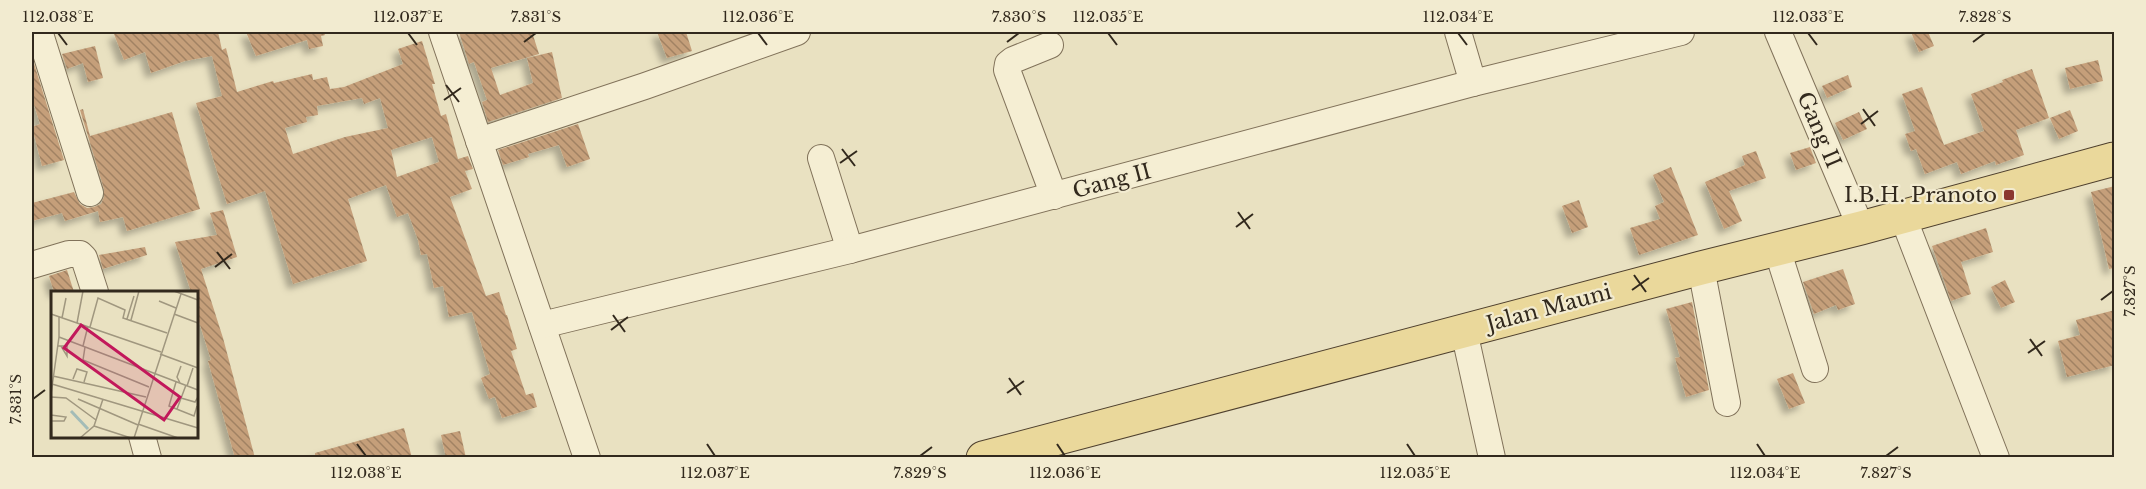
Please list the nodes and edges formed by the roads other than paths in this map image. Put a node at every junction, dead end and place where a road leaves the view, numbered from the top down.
1 (442, 32) edge
2 (797, 32) edge
3 (1458, 32) edge
4 (1681, 32) edge
5 (1778, 32) edge
6 (40, 34) edge
7 (1050, 45) dead end
8 (1473, 83) junction
9 (479, 141) junction
10 (821, 158) dead end
11 (2115, 159) edge
12 (90, 194) dead end
13 (1054, 196) junction
14 (1903, 217) junction
15 (1861, 228) junction
16 (1777, 249) junction
17 (850, 250) junction
18 (32, 265) edge
19 (1701, 268) junction
20 (95, 291) edge
21 (542, 325) junction
22 (1464, 331) junction
23 (1815, 369) dead end
24 (1727, 403) dead end
25 (143, 438) edge
26 (1033, 452) edge
27 (148, 458) edge
28 (587, 458) edge
29 (983, 458) edge
30 (1492, 458) edge
31 (1996, 458) edge

1 - 9 street
2 - 9 street
3 - 8 street
4 - 8 street, Gang II
5 - 15 street, Gang II
6 - 12 street
7 - 13 street
8 - 13 street, Gang II
9 - 21 street
10 - 17 street
11 - 14 main road, Jalan Mauni
13 - 17 street, Gang II
14 - 15 main road, Jalan Mauni
14 - 31 street
15 - 16 main road, Jalan Mauni
16 - 19 main road, Jalan Mauni
16 - 23 street
17 - 21 street, Gang II
18 - 20 street
19 - 22 main road, Jalan Mauni
19 - 24 street
21 - 28 street
22 - 26 main road, Jalan Mauni
22 - 30 street
25 - 27 street
26 - 29 main road, Jalan Mauni

